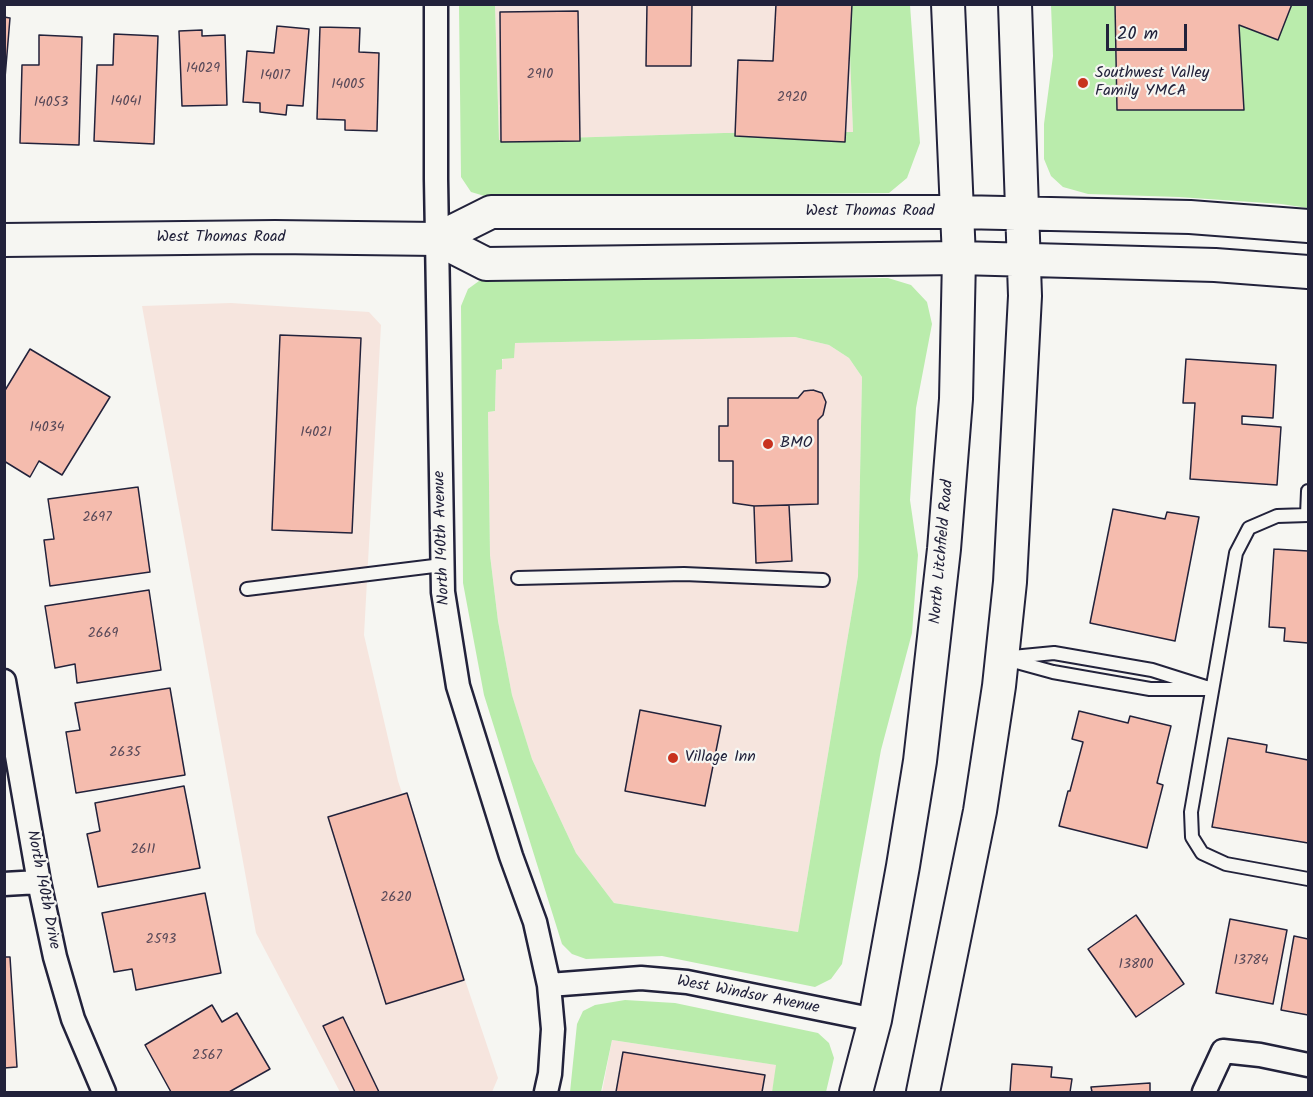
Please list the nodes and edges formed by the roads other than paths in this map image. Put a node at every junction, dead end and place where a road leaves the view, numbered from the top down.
1 (436, 4) edge
2 (948, 4) edge
3 (1015, 4) edge
4 (958, 212) junction
5 (1022, 214) junction
6 (1308, 226) edge
7 (437, 239) junction
8 (4, 240) edge
9 (959, 258) junction
10 (1025, 260) junction
11 (1308, 272) edge
12 (1308, 491) edge
13 (1308, 515) edge
14 (442, 565) junction
15 (519, 578) dead end
16 (823, 580) dead end
17 (248, 589) dead end
18 (1002, 658) junction
19 (1131, 666) junction
20 (4, 681) edge
21 (1128, 685) junction
22 (1212, 689) junction
23 (1308, 879) edge
24 (39, 882) junction
25 (4, 884) edge
26 (549, 985) junction
27 (875, 1020) junction
28 (1308, 1065) edge
29 (104, 1092) edge
30 (546, 1092) edge
31 (856, 1092) edge
32 (923, 1092) edge
33 (1204, 1092) edge

1 - 7 street, North 140th Avenue
2 - 4 main road, North Litchfield Road
3 - 5 main road
4 - 5 main road, West Thomas Road
4 - 7 main road, West Thomas Road
4 - 9 main road, North Litchfield Road
5 - 6 main road, West Thomas Road
5 - 10 main road
7 - 8 main road, West Thomas Road
7 - 9 main road, West Thomas Road
7 - 14 street, North 140th Avenue
9 - 10 main road, West Thomas Road
9 - 27 main road, North Litchfield Road
10 - 11 main road, West Thomas Road
10 - 18 main road
12 - 13 lane
13 - 22 lane
14 - 17 lane
14 - 26 street, North 140th Avenue
15 - 16 lane
18 - 19 lane
18 - 21 lane
18 - 32 main road
19 - 21 lane
19 - 22 lane
20 - 24 street, North 140th Drive
21 - 22 lane
22 - 23 lane
24 - 25 street
24 - 29 street, North 140th Drive
26 - 27 street, West Windsor Avenue
26 - 30 street, North 140th Avenue
27 - 31 main road, North Litchfield Road
28 - 33 street

